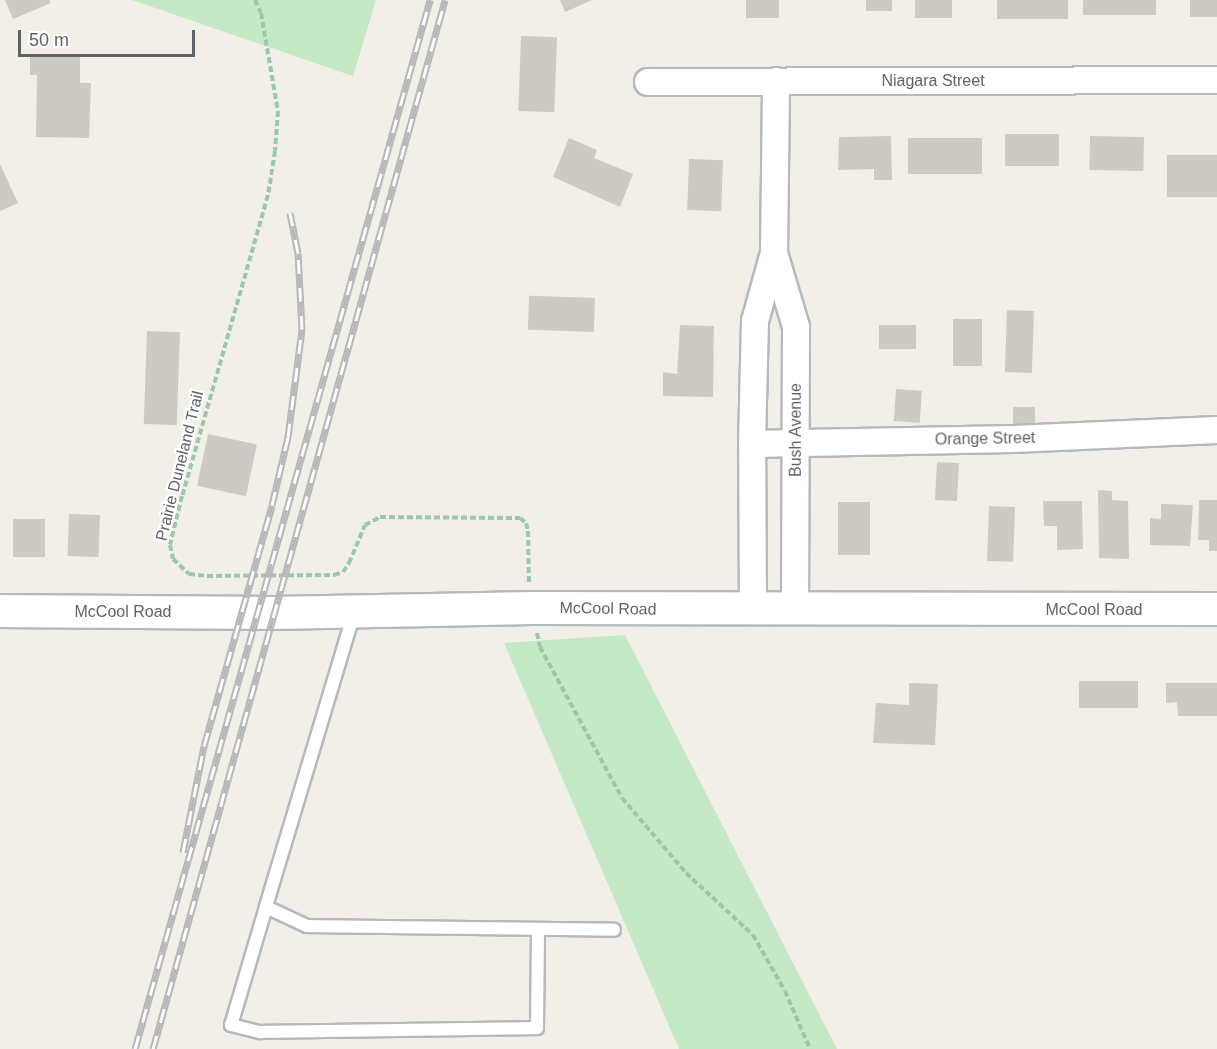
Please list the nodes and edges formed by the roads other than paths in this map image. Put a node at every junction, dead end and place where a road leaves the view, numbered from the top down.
1 (1217, 80) edge
2 (776, 81) junction
3 (648, 82) dead end
4 (774, 253) junction
5 (1217, 430) edge
6 (796, 443) junction
7 (752, 444) junction
8 (1217, 609) edge
9 (753, 610) junction
10 (795, 610) junction
11 (0, 611) edge
12 (355, 612) junction
13 (266, 907) junction
14 (538, 929) junction
15 (614, 930) dead end

1 - 2 street, Niagara Street
2 - 3 street, Niagara Street
2 - 4 street, Bush Avenue
4 - 6 street, Bush Avenue
4 - 7 street, Bush Avenue
5 - 6 street, Orange Street
6 - 7 street, Orange Street
6 - 10 street, Bush Avenue
7 - 9 street, Bush Avenue
8 - 10 street, McCool Road
9 - 10 street, McCool Road
9 - 12 street, McCool Road
11 - 12 street, McCool Road
12 - 13 lane
13 - 14 lane
13 - 14 lane
14 - 15 lane

